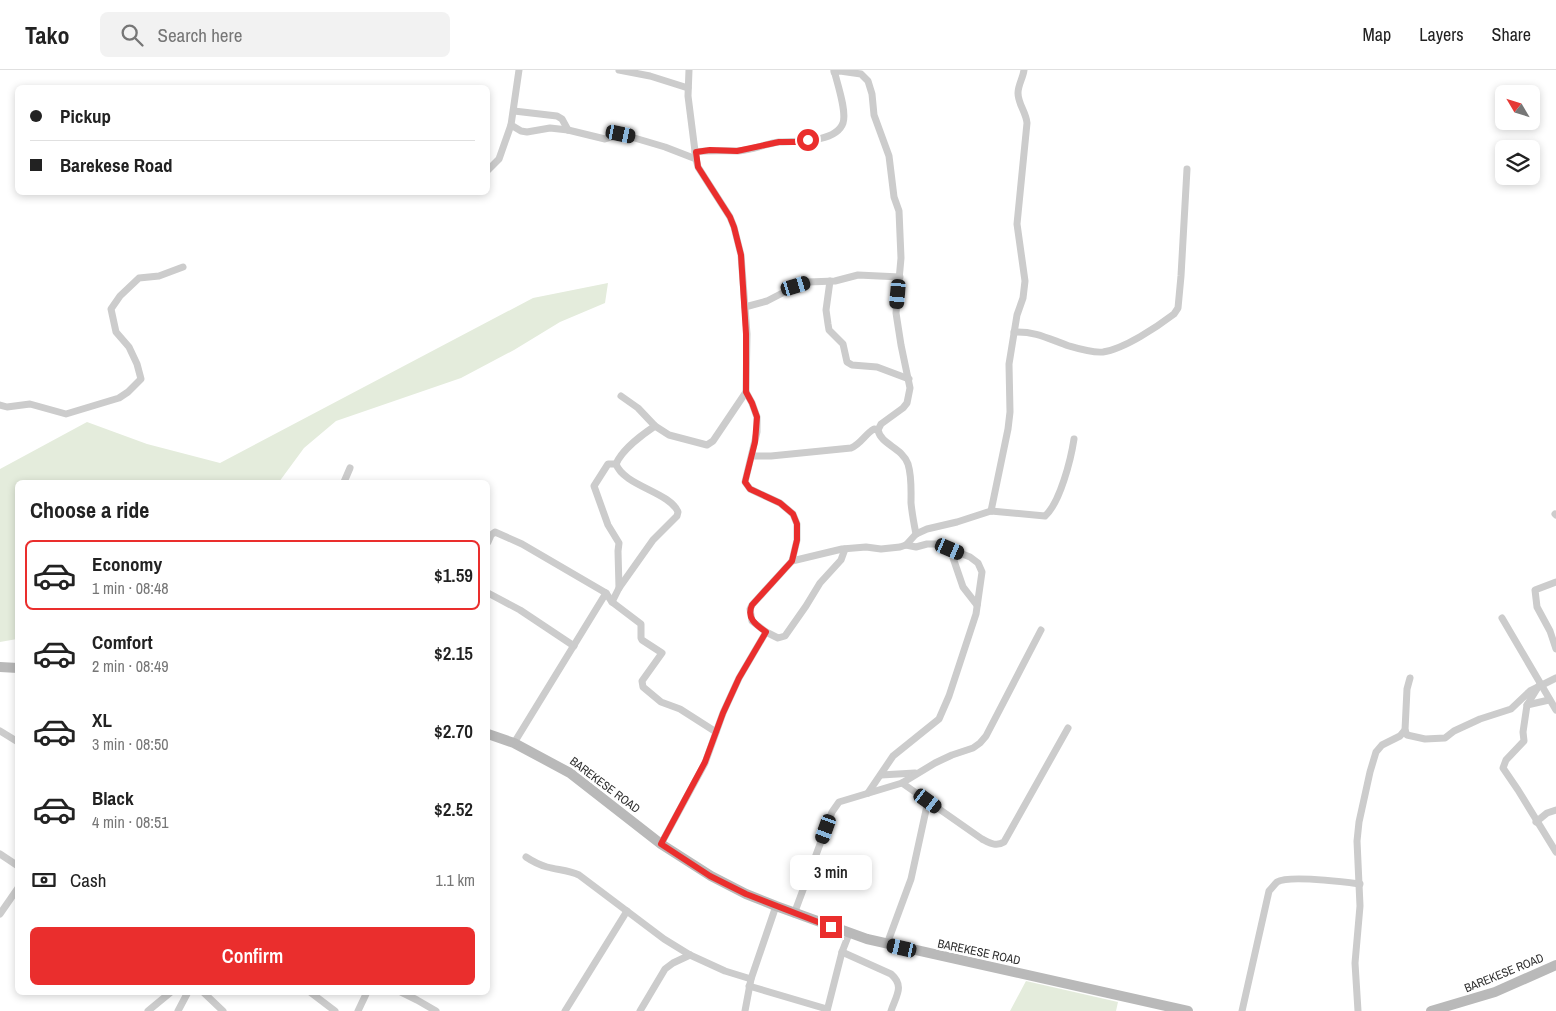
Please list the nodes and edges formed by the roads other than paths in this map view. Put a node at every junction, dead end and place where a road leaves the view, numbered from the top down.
1 (520, 70) edge
2 (619, 70) edge
3 (690, 70) edge
4 (1024, 70) edge
5 (834, 71) edge
6 (861, 72) edge
7 (688, 88) junction
8 (514, 111) junction
9 (512, 125) junction
10 (568, 130) junction
11 (696, 156) junction
12 (490, 169) edge
13 (1187, 169) dead end
14 (183, 267) dead end
15 (900, 277) junction
16 (830, 281) junction
17 (745, 307) junction
18 (1014, 332) junction
19 (909, 379) junction
20 (746, 392) junction
21 (621, 396) dead end
22 (0, 405) edge
23 (655, 426) junction
24 (878, 430) junction
25 (1074, 439) dead end
26 (752, 456) junction
27 (616, 464) junction
28 (350, 468) dead end
29 (345, 480) edge
30 (992, 511) junction
31 (916, 534) junction
32 (490, 538) edge
33 (906, 545) junction
34 (845, 549) junction
35 (950, 549) junction
36 (792, 561) junction
37 (1556, 582) edge
38 (619, 588) junction
39 (606, 593) junction
40 (490, 594) edge
41 (612, 602) junction
42 (977, 605) junction
43 (1502, 618) dead end
44 (1041, 630) dead end
45 (766, 632) junction
46 (574, 646) junction
47 (1556, 649) edge
48 (0, 667) edge
49 (15, 668) edge
50 (1410, 678) dead end
51 (1556, 678) edge
52 (1540, 684) junction
53 (1549, 700) junction
54 (1527, 706) junction
55 (1556, 710) edge
56 (1068, 728) dead end
57 (1405, 730) junction
58 (0, 731) edge
59 (716, 732) junction
60 (490, 735) edge
61 (15, 740) edge
62 (514, 742) junction
63 (917, 773) junction
64 (881, 775) junction
65 (902, 783) junction
66 (867, 793) junction
67 (928, 801) junction
68 (1556, 810) edge
69 (1536, 822) junction
70 (661, 844) junction
71 (1556, 852) edge
72 (0, 854) edge
73 (526, 857) dead end
74 (15, 864) edge
75 (1360, 884) junction
76 (15, 892) edge
77 (776, 906) junction
78 (627, 910) junction
79 (0, 914) edge
80 (794, 914) junction
81 (849, 934) junction
82 (888, 944) junction
83 (842, 952) junction
84 (690, 955) junction
85 (1556, 965) edge
86 (750, 982) junction
87 (167, 995) edge
88 (186, 995) edge
89 (206, 995) edge
90 (314, 995) edge
91 (366, 995) edge
92 (407, 995) edge
93 (827, 1010) edge
94 (148, 1011) edge
95 (178, 1011) edge
96 (223, 1011) edge
97 (334, 1011) edge
98 (358, 1011) edge
99 (436, 1011) edge
100 (565, 1011) edge
101 (640, 1011) edge
102 (745, 1011) edge
103 (892, 1011) edge
104 (1188, 1011) edge
105 (1242, 1011) edge
106 (1358, 1011) edge
107 (1431, 1011) edge

1 - 8 street
2 - 7 street
3 - 7 street
4 - 18 street
5 - 6 street
5 - 11 street
6 - 15 street
7 - 11 street
8 - 9 street
8 - 10 street
9 - 10 street
9 - 12 street
10 - 11 street
11 - 17 street
13 - 18 street
14 - 22 street
15 - 16 street
15 - 19 street
16 - 17 street
16 - 19 street
17 - 20 street
18 - 30 street
19 - 24 street
20 - 23 street
20 - 26 street
21 - 23 street
23 - 27 street
24 - 26 street
24 - 31 street
25 - 30 street
26 - 36 street
27 - 38 street
27 - 38 street
28 - 29 street
30 - 31 street
31 - 33 street
32 - 39 street
33 - 34 street
33 - 35 street
34 - 36 street
34 - 45 street
35 - 42 street
35 - 42 street
36 - 45 street
37 - 47 street
38 - 41 street
39 - 41 street
39 - 46 street
40 - 46 street
41 - 59 street
42 - 64 street
43 - 52 street
44 - 63 street
45 - 59 street
46 - 62 street
48 - 49 main road
50 - 57 street
51 - 52 street
52 - 53 street
52 - 54 street
52 - 57 street
53 - 54 street
53 - 55 street
54 - 69 street
56 - 67 street
57 - 75 street
58 - 61 street
59 - 70 street
60 - 62 main road, BAREKESE ROAD
62 - 70 main road, BAREKESE ROAD
63 - 64 street
63 - 65 street
64 - 66 street
65 - 66 street
65 - 67 street
66 - 80 street
67 - 82 street
68 - 69 street
69 - 71 street
70 - 77 main road, BAREKESE ROAD
72 - 74 street
73 - 78 street
75 - 105 street
75 - 106 street
76 - 79 street
77 - 80 main road, BAREKESE ROAD
77 - 86 street
78 - 84 street
78 - 100 street
80 - 81 main road, BAREKESE ROAD
81 - 82 main road, BAREKESE ROAD
81 - 83 street
82 - 104 main road, BAREKESE ROAD
83 - 93 street
83 - 103 street
84 - 86 street
84 - 101 street
85 - 107 main road, BAREKESE ROAD
86 - 93 street
86 - 102 street
87 - 94 street
88 - 95 street
89 - 96 street
90 - 97 street
91 - 98 street
92 - 99 street

